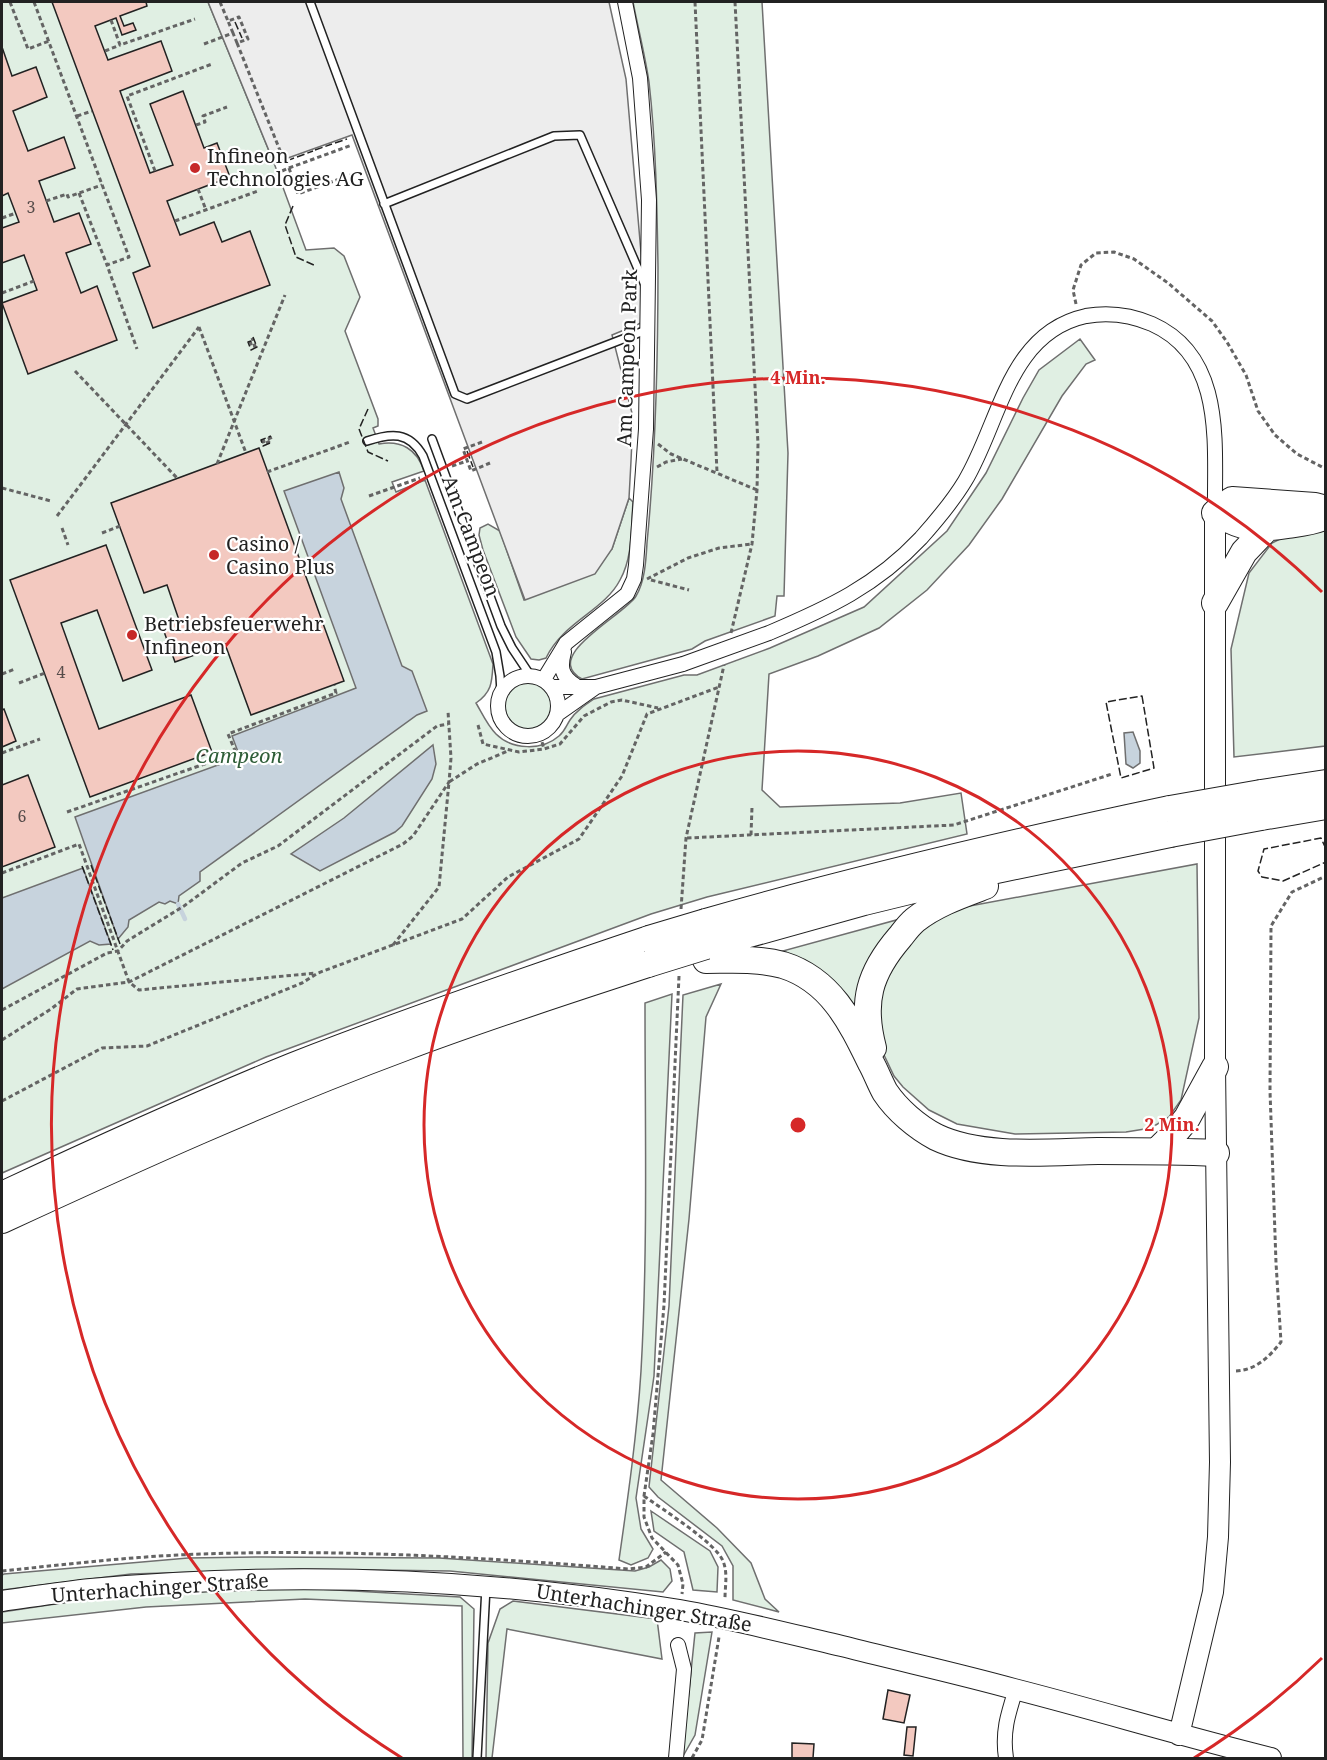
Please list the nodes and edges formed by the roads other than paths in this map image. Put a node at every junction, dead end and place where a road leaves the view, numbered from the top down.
1 (310, 2) edge
2 (624, 2) edge
3 (384, 204) junction
4 (649, 295) junction
5 (649, 328) junction
6 (432, 439) dead end
7 (367, 441) dead end
8 (1326, 509) edge
9 (1215, 513) junction
10 (1326, 516) edge
11 (1266, 529) junction
12 (1215, 603) junction
13 (566, 643) junction
14 (542, 680) junction
15 (574, 686) junction
16 (596, 687) junction
17 (501, 692) junction
18 (558, 712) junction
19 (1326, 783) edge
20 (1261, 805) junction
21 (1326, 806) edge
22 (1170, 821) junction
23 (1107, 847) junction
24 (706, 943) junction
25 (649, 952) junction
26 (1215, 1066) junction
27 (885, 1091) junction
28 (1158, 1150) junction
29 (1216, 1153) junction
30 (2, 1195) edge
31 (2, 1220) edge
32 (486, 1586) junction
33 (2, 1601) edge
34 (678, 1645) dead end
35 (1016, 1689) junction
36 (1179, 1735) junction
37 (477, 1758) edge
38 (676, 1758) edge
39 (1006, 1758) edge
40 (1271, 1758) edge

1 - 3 lane
2 - 4 street, Am Campeon Park
3 - 4 lane
3 - 5 lane
4 - 5 street, Am Campeon Park
5 - 13 street, Am Campeon Park
6 - 14 lane, Am Campeon
7 - 17 lane, Am Campeon
8 - 9 highway
9 - 11 highway
9 - 12 main road
9 - 16 street, bridge
10 - 11 highway
11 - 12 highway
12 - 26 main road
13 - 14 street
13 - 15 street
14 - 15 street
14 - 17 street
14 - 18 street
15 - 16 street
16 - 18 street
17 - 18 street
19 - 20 highway
20 - 21 highway
20 - 22 highway, bridge
22 - 23 highway
22 - 24 highway
23 - 24 highway
23 - 27 highway
24 - 25 highway, bridge
24 - 25 highway, bridge
24 - 27 highway
25 - 30 highway
25 - 31 highway
26 - 28 highway
26 - 29 main road
27 - 28 highway
28 - 29 highway
29 - 36 main road
32 - 33 main road, Unterhachinger Straße
32 - 35 main road, Unterhachinger Straße
32 - 37 lane
34 - 38 street
35 - 36 main road, Unterhachinger Straße
35 - 39 street
36 - 40 main road, Unterhachinger Straße

